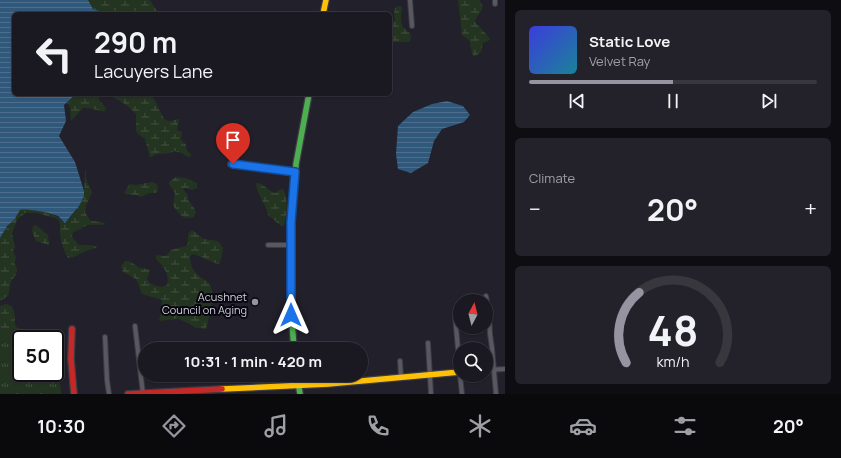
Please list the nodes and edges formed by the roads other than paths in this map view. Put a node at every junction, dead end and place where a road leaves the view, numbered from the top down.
1 (326, 0) edge
2 (410, 0) edge
3 (323, 12) edge
4 (412, 26) dead end
5 (309, 96) edge
6 (231, 164) dead end
7 (295, 172) junction
8 (291, 244) junction
9 (268, 245) dead end
10 (135, 326) dead end
11 (72, 329) dead end
12 (490, 334) edge
13 (105, 337) dead end
14 (293, 342) edge
15 (428, 343) dead end
16 (400, 361) dead end
17 (505, 369) edge
18 (494, 370) junction
19 (453, 373) edge
20 (430, 375) junction
21 (401, 377) junction
22 (298, 382) edge
23 (461, 382) edge
24 (299, 385) junction
25 (202, 392) edge
26 (234, 392) edge
27 (175, 393) edge
28 (74, 394) edge
29 (109, 394) edge
30 (128, 394) edge
31 (143, 394) edge
32 (300, 394) edge
33 (431, 394) edge
34 (462, 394) edge
35 (496, 394) edge

1 - 3 street
2 - 4 street
5 - 7 street
6 - 7 street
7 - 8 street
8 - 9 street
8 - 14 street
10 - 31 street
11 - 28 street
12 - 18 street
13 - 29 street
15 - 20 street
16 - 21 street
17 - 18 street
18 - 35 street
19 - 20 street
20 - 21 street
20 - 33 street
21 - 24 street
22 - 24 street
23 - 34 street
24 - 26 street
24 - 32 street
25 - 26 street
25 - 27 street
27 - 31 street
30 - 31 street

